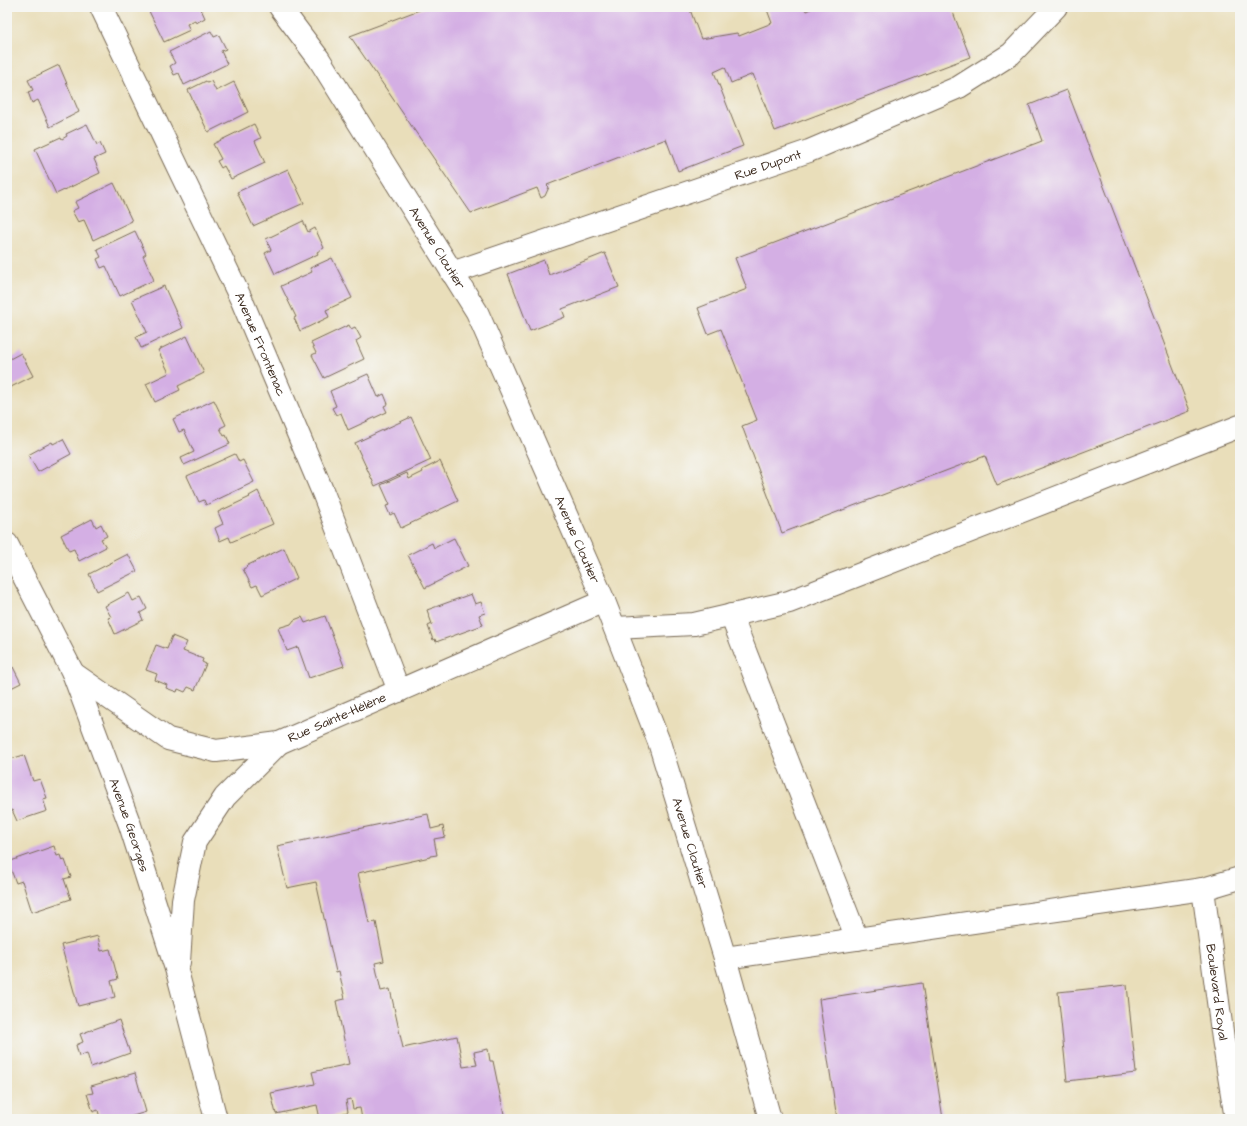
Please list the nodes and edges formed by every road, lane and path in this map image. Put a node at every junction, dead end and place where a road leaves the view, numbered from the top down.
1 (101, 7) edge
2 (280, 7) edge
3 (1056, 7) edge
4 (452, 273) junction
5 (1240, 426) edge
6 (7, 544) edge
7 (604, 601) junction
8 (731, 615) junction
9 (615, 628) junction
10 (73, 673) junction
11 (399, 690) junction
12 (280, 743) junction
13 (1240, 878) edge
14 (1203, 889) junction
15 (857, 939) junction
16 (725, 958) junction
17 (178, 975) junction
18 (1231, 1038) edge
19 (216, 1119) edge
20 (770, 1119) edge
21 (1236, 1119) edge

1 - 11 street, Avenue Frontenac
2 - 4 street, Avenue Cloutier
3 - 4 street, Rue Dupont
4 - 7 street, Avenue Cloutier
5 - 8 street
6 - 10 street, Avenue Georges
7 - 9 street, Avenue Cloutier
7 - 11 street, Rue Sainte-Hélène
8 - 9 street
8 - 15 street
9 - 16 street, Avenue Cloutier
10 - 12 street, Rue Sainte-Hélène
10 - 17 street, Avenue Georges
11 - 12 street, Rue Sainte-Hélène
12 - 17 street
13 - 14 street
14 - 15 street
14 - 18 street, Boulevard Royal
15 - 16 street
16 - 20 street, Avenue Cloutier
17 - 19 street, Avenue Georges
18 - 21 street, Boulevard Royal

